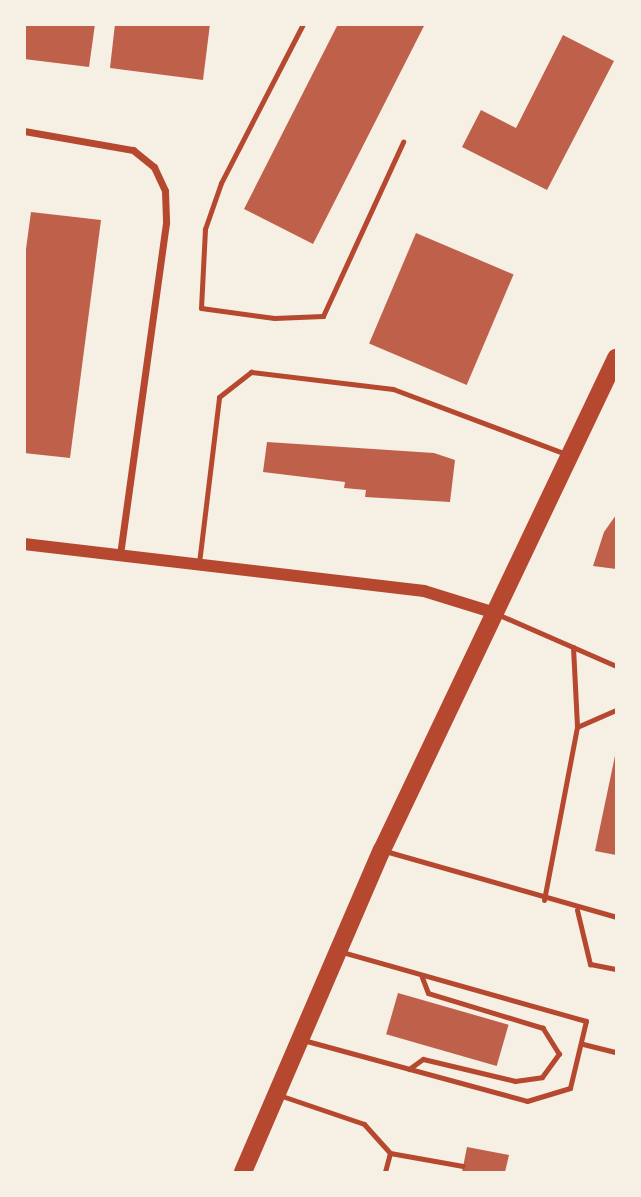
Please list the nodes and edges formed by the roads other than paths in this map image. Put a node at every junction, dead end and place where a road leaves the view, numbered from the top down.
1 (303, 24) edge
2 (24, 131) edge
3 (403, 142) dead end
4 (617, 358) edge
5 (569, 455) junction
6 (24, 544) edge
7 (120, 555) junction
8 (199, 565) junction
9 (492, 612) junction
10 (573, 647) junction
11 (617, 666) edge
12 (617, 710) edge
13 (577, 727) junction
14 (382, 850) junction
15 (544, 900) junction
16 (577, 909) junction
17 (617, 917) edge
18 (337, 951) junction
19 (617, 969) edge
20 (422, 977) junction
21 (300, 1039) junction
22 (583, 1044) junction
23 (617, 1052) edge
24 (409, 1069) junction
25 (276, 1094) junction
26 (390, 1153) junction
27 (463, 1166) dead end
28 (243, 1172) edge
29 (385, 1172) edge

1 - 3 lane
2 - 7 street
4 - 5 main road
5 - 8 lane
5 - 9 main road
6 - 7 street
7 - 8 street
8 - 9 street
9 - 10 lane
9 - 14 main road
10 - 11 lane
10 - 13 lane
12 - 13 lane
13 - 15 lane
14 - 15 lane
14 - 18 main road
15 - 16 lane
16 - 17 lane
16 - 19 lane
18 - 20 lane
18 - 21 main road
20 - 22 lane
20 - 24 lane
21 - 24 lane
21 - 25 main road
22 - 23 lane
22 - 24 lane
25 - 26 lane
25 - 28 main road
26 - 27 lane
26 - 29 lane

